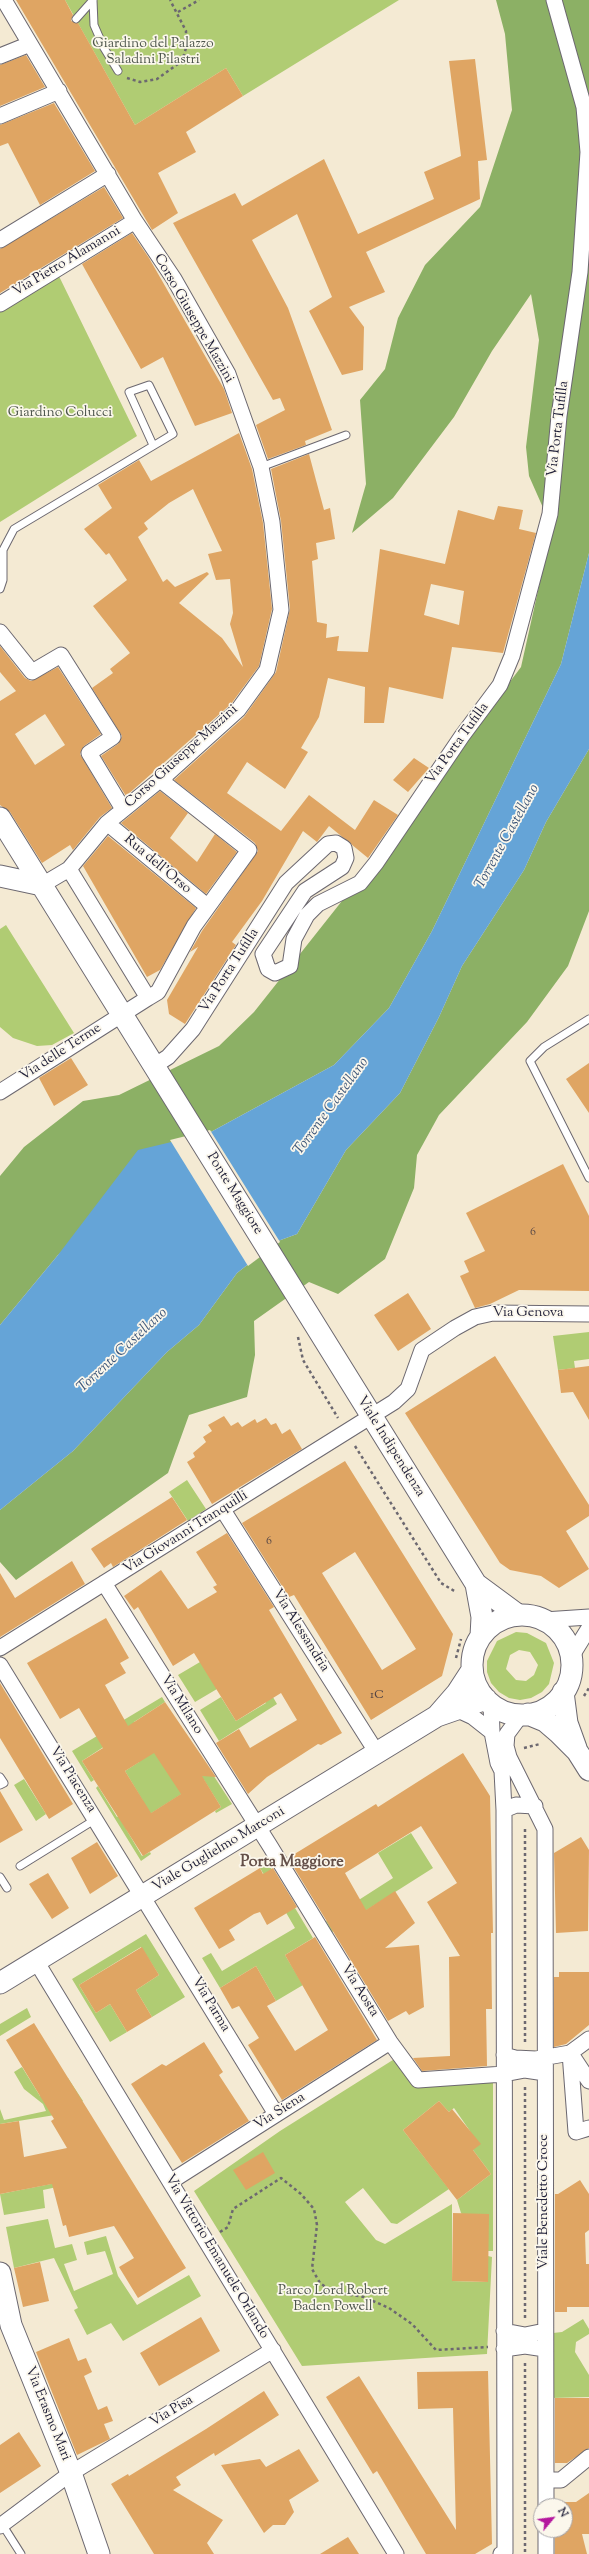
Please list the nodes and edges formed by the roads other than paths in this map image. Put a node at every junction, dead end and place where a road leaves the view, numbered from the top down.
1 (4, 0) edge
2 (93, 0) edge
3 (554, 0) edge
4 (76, 19) dead end
5 (34, 41) junction
6 (0, 56) edge
7 (118, 71) road end
8 (60, 91) junction
9 (0, 116) edge
10 (108, 174) junction
11 (135, 221) junction
12 (0, 240) edge
13 (0, 304) edge
14 (346, 435) dead end
15 (153, 445) junction
16 (261, 467) junction
17 (0, 589) edge
18 (0, 632) edge
19 (166, 775) junction
20 (123, 809) junction
21 (0, 818) edge
22 (108, 823) junction
23 (69, 869) junction
24 (0, 876) edge
25 (42, 885) junction
26 (207, 906) junction
27 (148, 998) junction
28 (122, 1014) junction
29 (589, 1019) edge
30 (158, 1073) junction
31 (0, 1092) edge
32 (589, 1178) edge
33 (305, 1309) joint
34 (589, 1314) edge
35 (371, 1418) junction
36 (223, 1510) junction
37 (104, 1584) junction
38 (476, 1584) junction
39 (518, 1615) junction
40 (589, 1617) edge
41 (544, 1620) junction
42 (589, 1628) edge
43 (471, 1634) junction
44 (0, 1648) edge
45 (571, 1657) junction
46 (0, 1665) edge
47 (464, 1666) junction
48 (563, 1692) junction
49 (488, 1702) junction
50 (458, 1710) junction
51 (525, 1715) junction
52 (437, 1716) junction
53 (492, 1732) junction
54 (577, 1751) junction
55 (377, 1753) junction
56 (589, 1770) edge
57 (0, 1777) edge
58 (0, 1785) edge
59 (530, 1805) junction
60 (504, 1810) junction
61 (96, 1819) junction
62 (258, 1826) junction
63 (20, 1866) dead end
64 (0, 1877) edge
65 (7, 1888) dead end
66 (144, 1896) junction
67 (36, 1961) junction
68 (0, 1983) edge
69 (589, 2039) edge
70 (390, 2042) junction
71 (570, 2053) junction
72 (504, 2055) junction
73 (546, 2056) junction
74 (525, 2064) junction
75 (545, 2073) junction
76 (504, 2074) junction
77 (589, 2081) edge
78 (276, 2114) junction
79 (589, 2128) edge
80 (170, 2182) junction
81 (0, 2273) edge
82 (6, 2329) edge
83 (504, 2331) junction
84 (545, 2331) junction
85 (525, 2340) junction
86 (504, 2348) junction
87 (545, 2349) junction
88 (273, 2350) junction
89 (589, 2457) edge
90 (71, 2473) junction
91 (546, 2480) junction
92 (546, 2498) edge
93 (1, 2525) edge
94 (546, 2538) edge
95 (503, 2553) edge
96 (21, 2554) edge
97 (99, 2554) edge
98 (396, 2554) edge
99 (546, 2554) edge

1 - 5 street, Corso Giuseppe Mazzini
2 - 4 lane
2 - 7 lane
3 - 30 street, Via Porta Tufilla
5 - 6 street
5 - 8 street, Corso Giuseppe Mazzini
8 - 9 street
8 - 10 street, Corso Giuseppe Mazzini
10 - 11 street, Corso Giuseppe Mazzini
10 - 12 street
11 - 13 street, Via Pietro Alamanni
11 - 16 street, Corso Giuseppe Mazzini
14 - 16 lane
15 - 15 lane
15 - 17 lane
16 - 19 street, Corso Giuseppe Mazzini
18 - 20 street
19 - 20 street, Corso Giuseppe Mazzini
19 - 26 street, Via delle Terme
20 - 22 street, Corso Giuseppe Mazzini
21 - 25 street, Ponte Maggiore
22 - 23 street, Corso Giuseppe Mazzini
22 - 26 street, Rua dell'Orso
23 - 25 street, Corso Giuseppe Mazzini
23 - 27 street
24 - 25 street
25 - 28 street, Ponte Maggiore
26 - 27 street, Via delle Terme
27 - 28 street, Via delle Terme
28 - 30 street, Ponte Maggiore
28 - 31 street, Via delle Terme
29 - 32 lane
30 - 33 street, Ponte Maggiore
33 - 35 street, Viale Indipendenza
34 - 35 street, Via Genova
35 - 36 street, Via Giovanni Tranquilli
35 - 38 street, Viale Indipendenza
36 - 37 street, Via Giovanni Tranquilli
36 - 55 street, Via Alessandria
37 - 44 street, Via Giovanni Tranquilli
37 - 62 street, Via Milano
38 - 39 street, Viale Indipendenza
38 - 43 street, Viale Indipendenza
39 - 41 street, Viale Indipendenza
39 - 43 street, Viale Indipendenza
40 - 41 street
41 - 45 street
42 - 45 street
43 - 47 street, Viale Indipendenza
45 - 48 street
46 - 61 street, Via Piacenza
47 - 49 street, Viale Indipendenza
47 - 52 street, Viale Guglielmo Marconi
48 - 51 street
48 - 54 street
49 - 50 street, Viale Guglielmo Marconi
49 - 51 street
49 - 53 street
50 - 52 street, Viale Guglielmo Marconi
50 - 53 street
51 - 54 street
51 - 59 street, Viale Benedetto Croce
52 - 55 street, Viale Guglielmo Marconi
53 - 60 street
54 - 56 street
55 - 62 street, Viale Guglielmo Marconi
57 - 58 lane
59 - 60 street
59 - 73 street, Viale Benedetto Croce
60 - 72 street
61 - 63 lane
61 - 66 street, Via Piacenza
62 - 66 street, Viale Guglielmo Marconi
62 - 70 street, Via Aosta
64 - 65 lane
66 - 67 street, Viale Guglielmo Marconi
66 - 78 street, Via Parma
67 - 68 street, Viale Guglielmo Marconi
67 - 80 street, Via Vittorio Emanuele Orlando
69 - 71 street
70 - 76 street, Via Aosta
70 - 78 street, Via Siena
71 - 73 street
71 - 77 street
71 - 79 street
72 - 74 street
72 - 76 street
73 - 74 street
73 - 75 street, Viale Benedetto Croce
74 - 75 street
74 - 76 street
75 - 84 street, Viale Benedetto Croce
76 - 83 street
78 - 80 street, Via Siena
80 - 88 street, Via Vittorio Emanuele Orlando
81 - 82 street, Via Erasmo Mari
82 - 90 street, Via Erasmo Mari
83 - 85 street
83 - 86 street
84 - 85 street
84 - 87 street, Viale Benedetto Croce
85 - 86 street
85 - 87 street
86 - 95 street
87 - 91 street, Viale Benedetto Croce
88 - 90 street, Via Pisa
88 - 98 street, Via Vittorio Emanuele Orlando
89 - 91 street
90 - 93 street, Via Pisa
90 - 97 street, Via Erasmo Mari
91 - 92 street, Viale Benedetto Croce
93 - 96 lane
94 - 99 street

